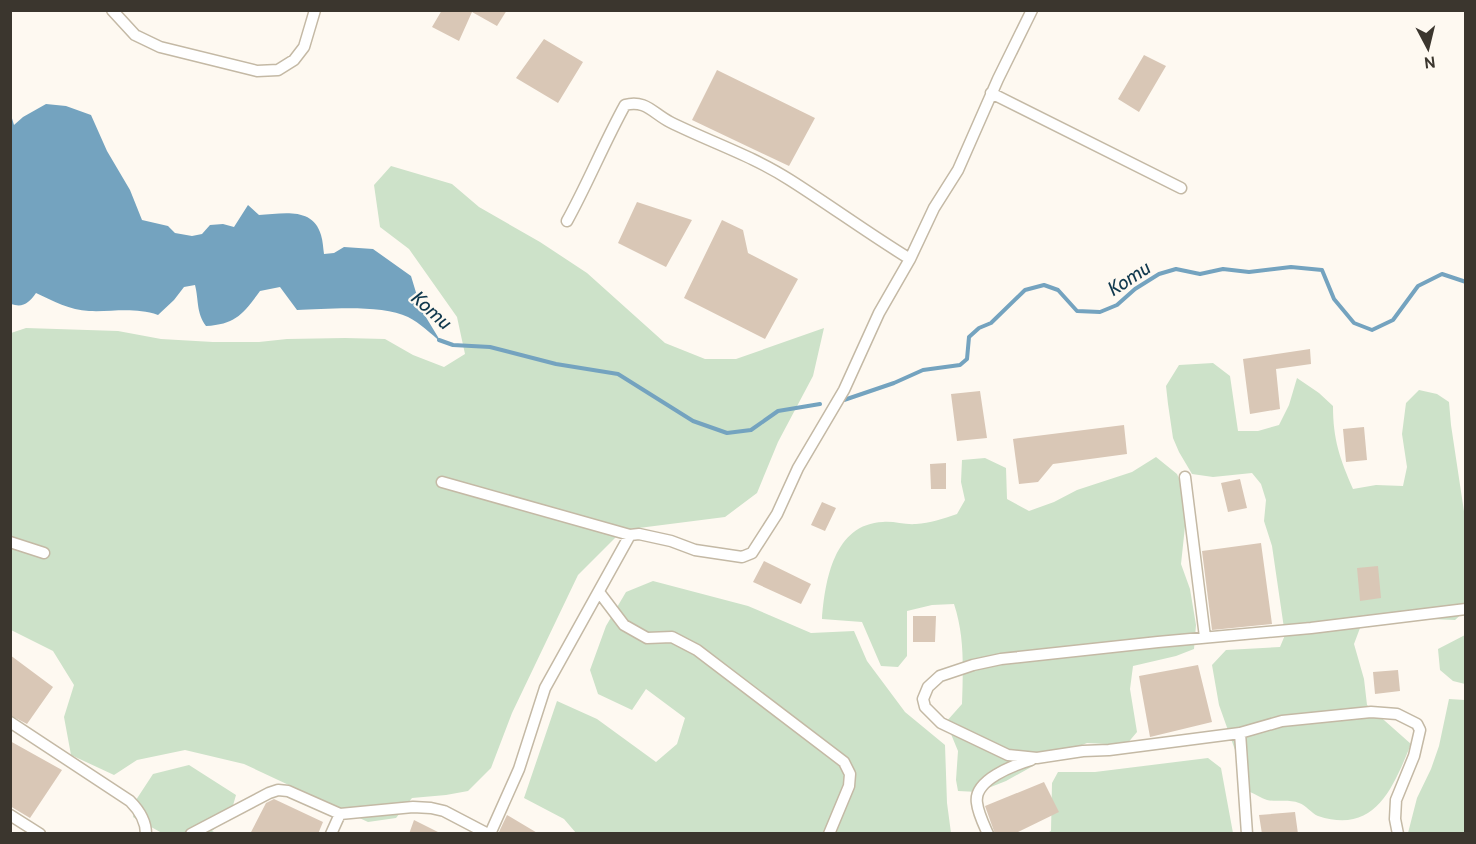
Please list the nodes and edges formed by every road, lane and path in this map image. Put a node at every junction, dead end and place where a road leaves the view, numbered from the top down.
1 (112, 10) edge
2 (315, 10) edge
3 (1032, 10) edge
4 (992, 93) junction
5 (1181, 188) dead end
6 (567, 221) dead end
7 (910, 259) junction
8 (1185, 477) dead end
9 (442, 482) dead end
10 (630, 535) junction
11 (10, 542) edge
12 (44, 553) dead end
13 (599, 592) junction
14 (1466, 609) edge
15 (1204, 638) junction
16 (10, 722) edge
17 (1240, 733) junction
18 (1037, 758) junction
19 (340, 814) junction
20 (10, 815) edge
21 (40, 834) edge
22 (146, 834) edge
23 (191, 834) edge
24 (331, 834) edge
25 (489, 834) edge
26 (829, 834) edge
27 (988, 834) edge
28 (1247, 834) edge
29 (1398, 834) edge

1 - 2 street
3 - 4 street
4 - 5 street
4 - 7 street
6 - 7 street
7 - 10 street
8 - 15 street
9 - 10 street
10 - 13 street
11 - 12 street
13 - 25 street
13 - 26 street
14 - 15 street
15 - 18 street
16 - 22 street
17 - 18 street
17 - 28 street
17 - 29 street
18 - 27 street
19 - 23 street
19 - 24 street
19 - 25 street
20 - 21 street

